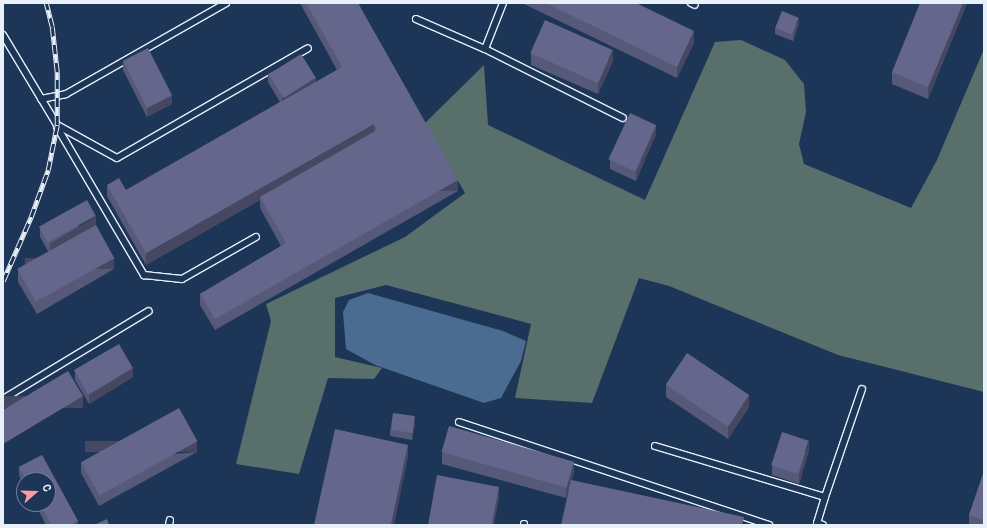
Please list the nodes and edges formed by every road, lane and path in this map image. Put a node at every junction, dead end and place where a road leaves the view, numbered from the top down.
1 (226, 3) edge
2 (503, 3) edge
3 (416, 19) dead end
4 (3, 35) edge
5 (308, 48) dead end
6 (485, 49) junction
7 (41, 99) junction
8 (623, 118) dead end
9 (57, 125) junction
10 (256, 238) dead end
11 (149, 312) dead end
12 (862, 388) dead end
13 (3, 399) edge
14 (459, 422) dead end
15 (655, 446) dead end
16 (825, 497) junction
17 (769, 525) edge
18 (823, 525) edge

1 - 7 lane
2 - 6 lane
3 - 6 lane
4 - 7 lane
5 - 9 lane
6 - 8 lane
7 - 9 lane
9 - 10 lane
11 - 13 lane
12 - 16 lane
14 - 17 lane
15 - 16 lane
16 - 18 lane

